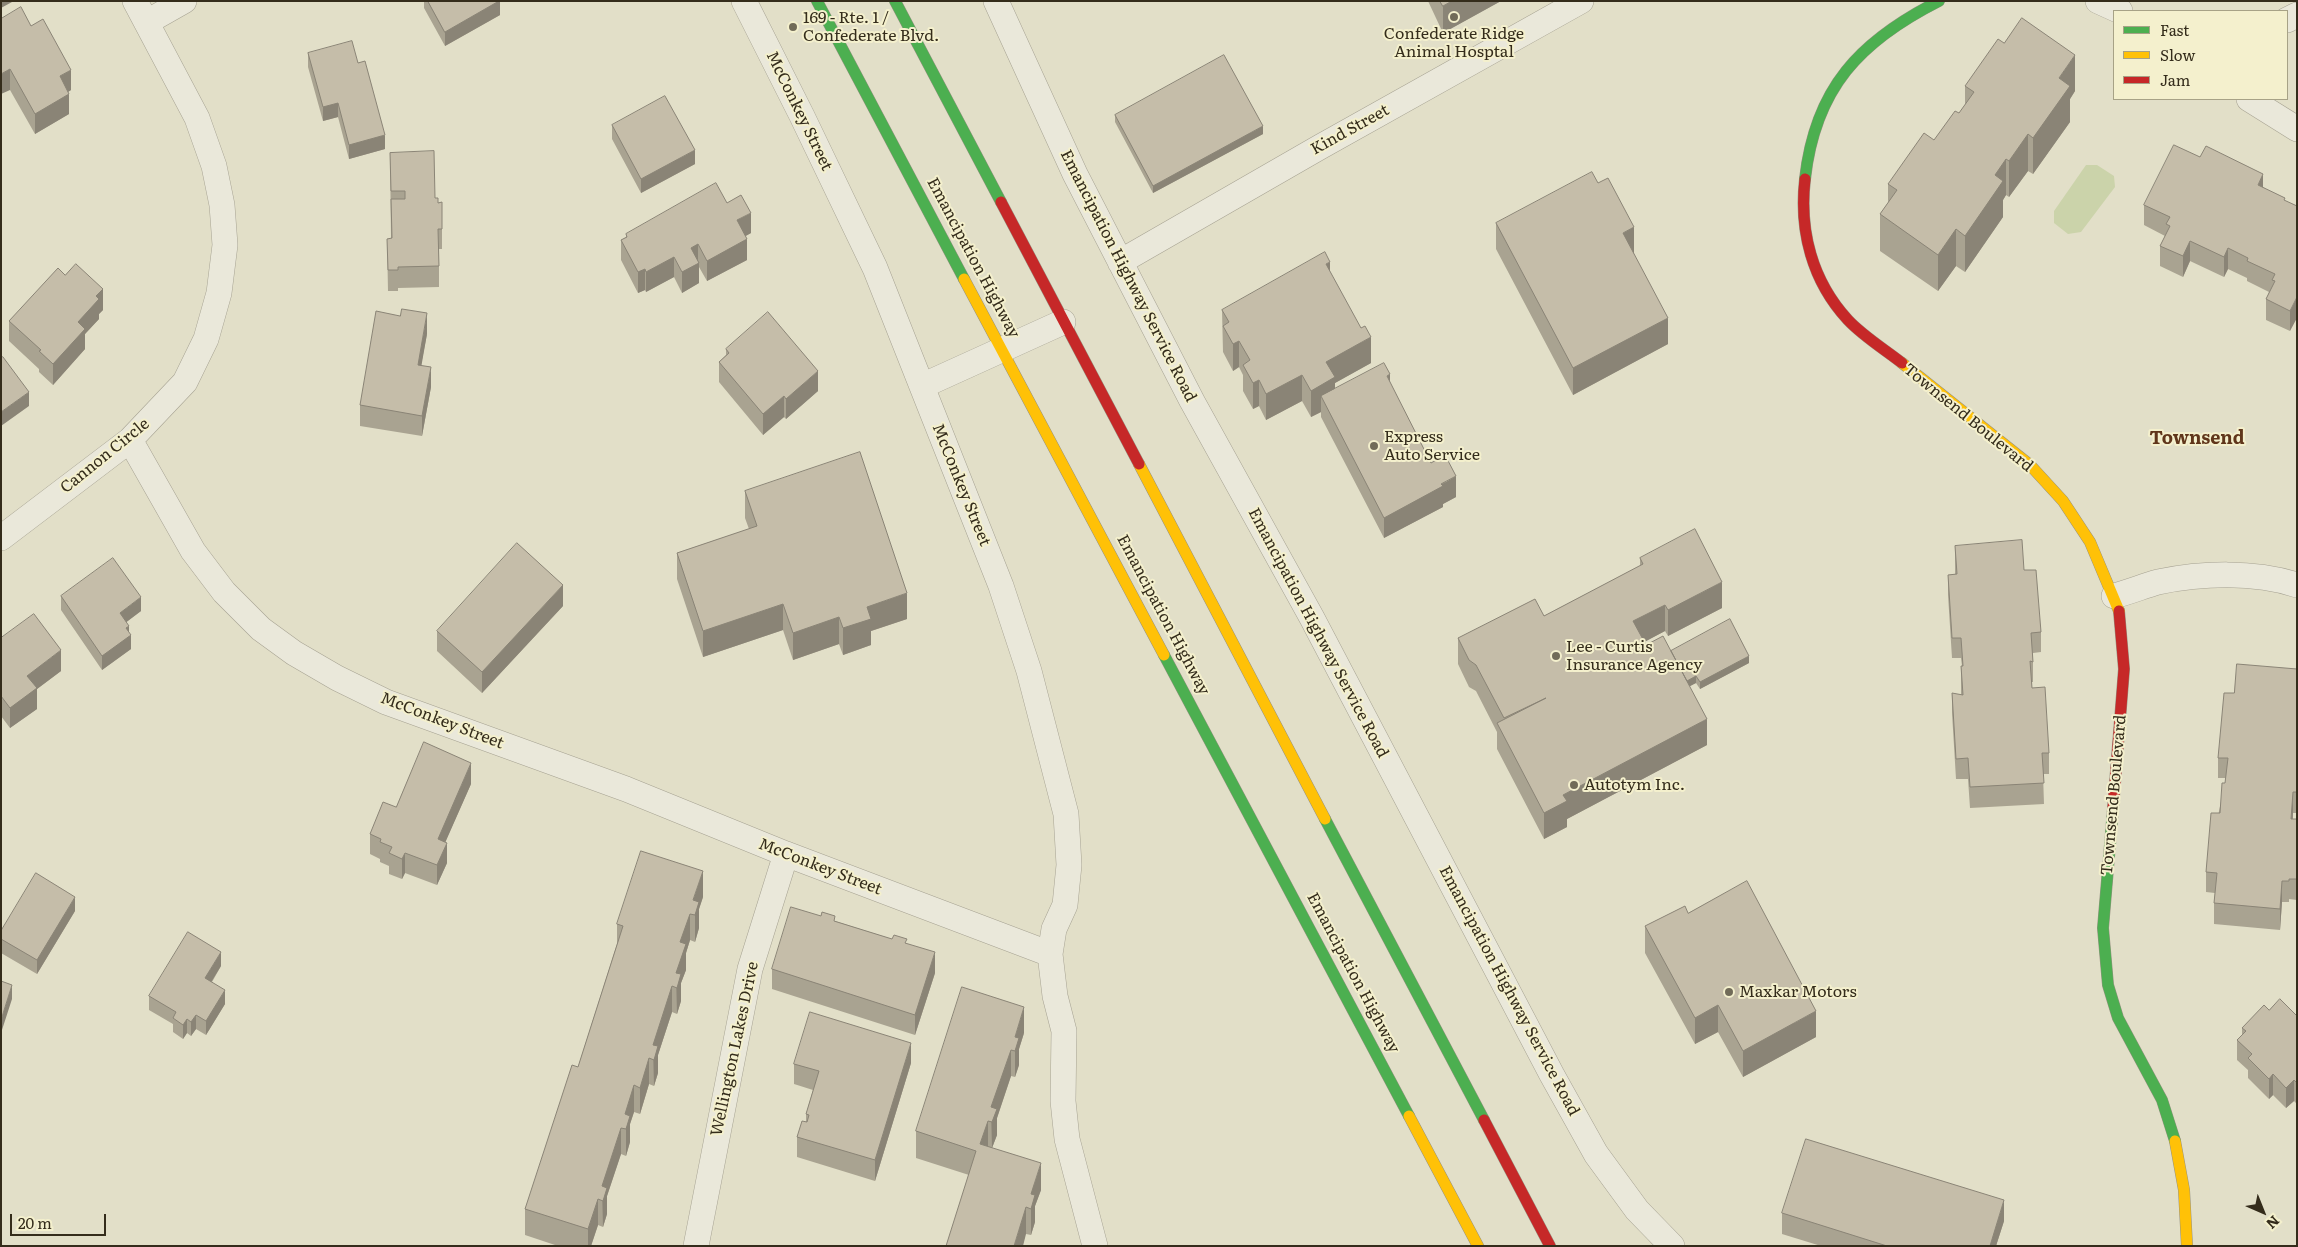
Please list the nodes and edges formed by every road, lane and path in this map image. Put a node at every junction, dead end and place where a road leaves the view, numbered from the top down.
1 (184, 1) edge
2 (744, 1) edge
3 (817, 1) edge
4 (895, 1) edge
5 (996, 1) edge
6 (1581, 1) edge
7 (1939, 1) edge
8 (2098, 1) edge
9 (2118, 10) edge
10 (141, 12) edge
11 (2251, 100) edge
12 (2297, 129) edge
13 (1120, 262) junction
14 (1063, 322) junction
15 (1004, 349) junction
16 (922, 386) junction
17 (130, 440) junction
18 (1, 538) edge
19 (2297, 585) edge
20 (2114, 596) junction
21 (786, 854) junction
22 (1050, 954) junction
23 (696, 1246) edge
24 (1095, 1246) edge
25 (1478, 1246) edge
26 (1550, 1246) edge
27 (1672, 1246) edge
28 (2187, 1246) edge

1 - 10 street
2 - 16 street, McConkey Street
3 - 15 main road, Emancipation Highway
4 - 14 main road
5 - 13 street, Emancipation Highway Service Road
6 - 13 street, Kind Street
7 - 20 main road, Townsend Boulevard
8 - 9 street
10 - 17 street, Cannon Circle
11 - 12 street
13 - 27 street, Emancipation Highway Service Road
14 - 15 street
14 - 26 main road
15 - 16 street
15 - 25 main road, Emancipation Highway
16 - 22 street, McConkey Street
17 - 18 street, Cannon Circle
17 - 21 street, McConkey Street
19 - 20 street
20 - 28 main road, Townsend Boulevard
21 - 22 street, McConkey Street
21 - 23 street, Wellington Lakes Drive
22 - 24 street

